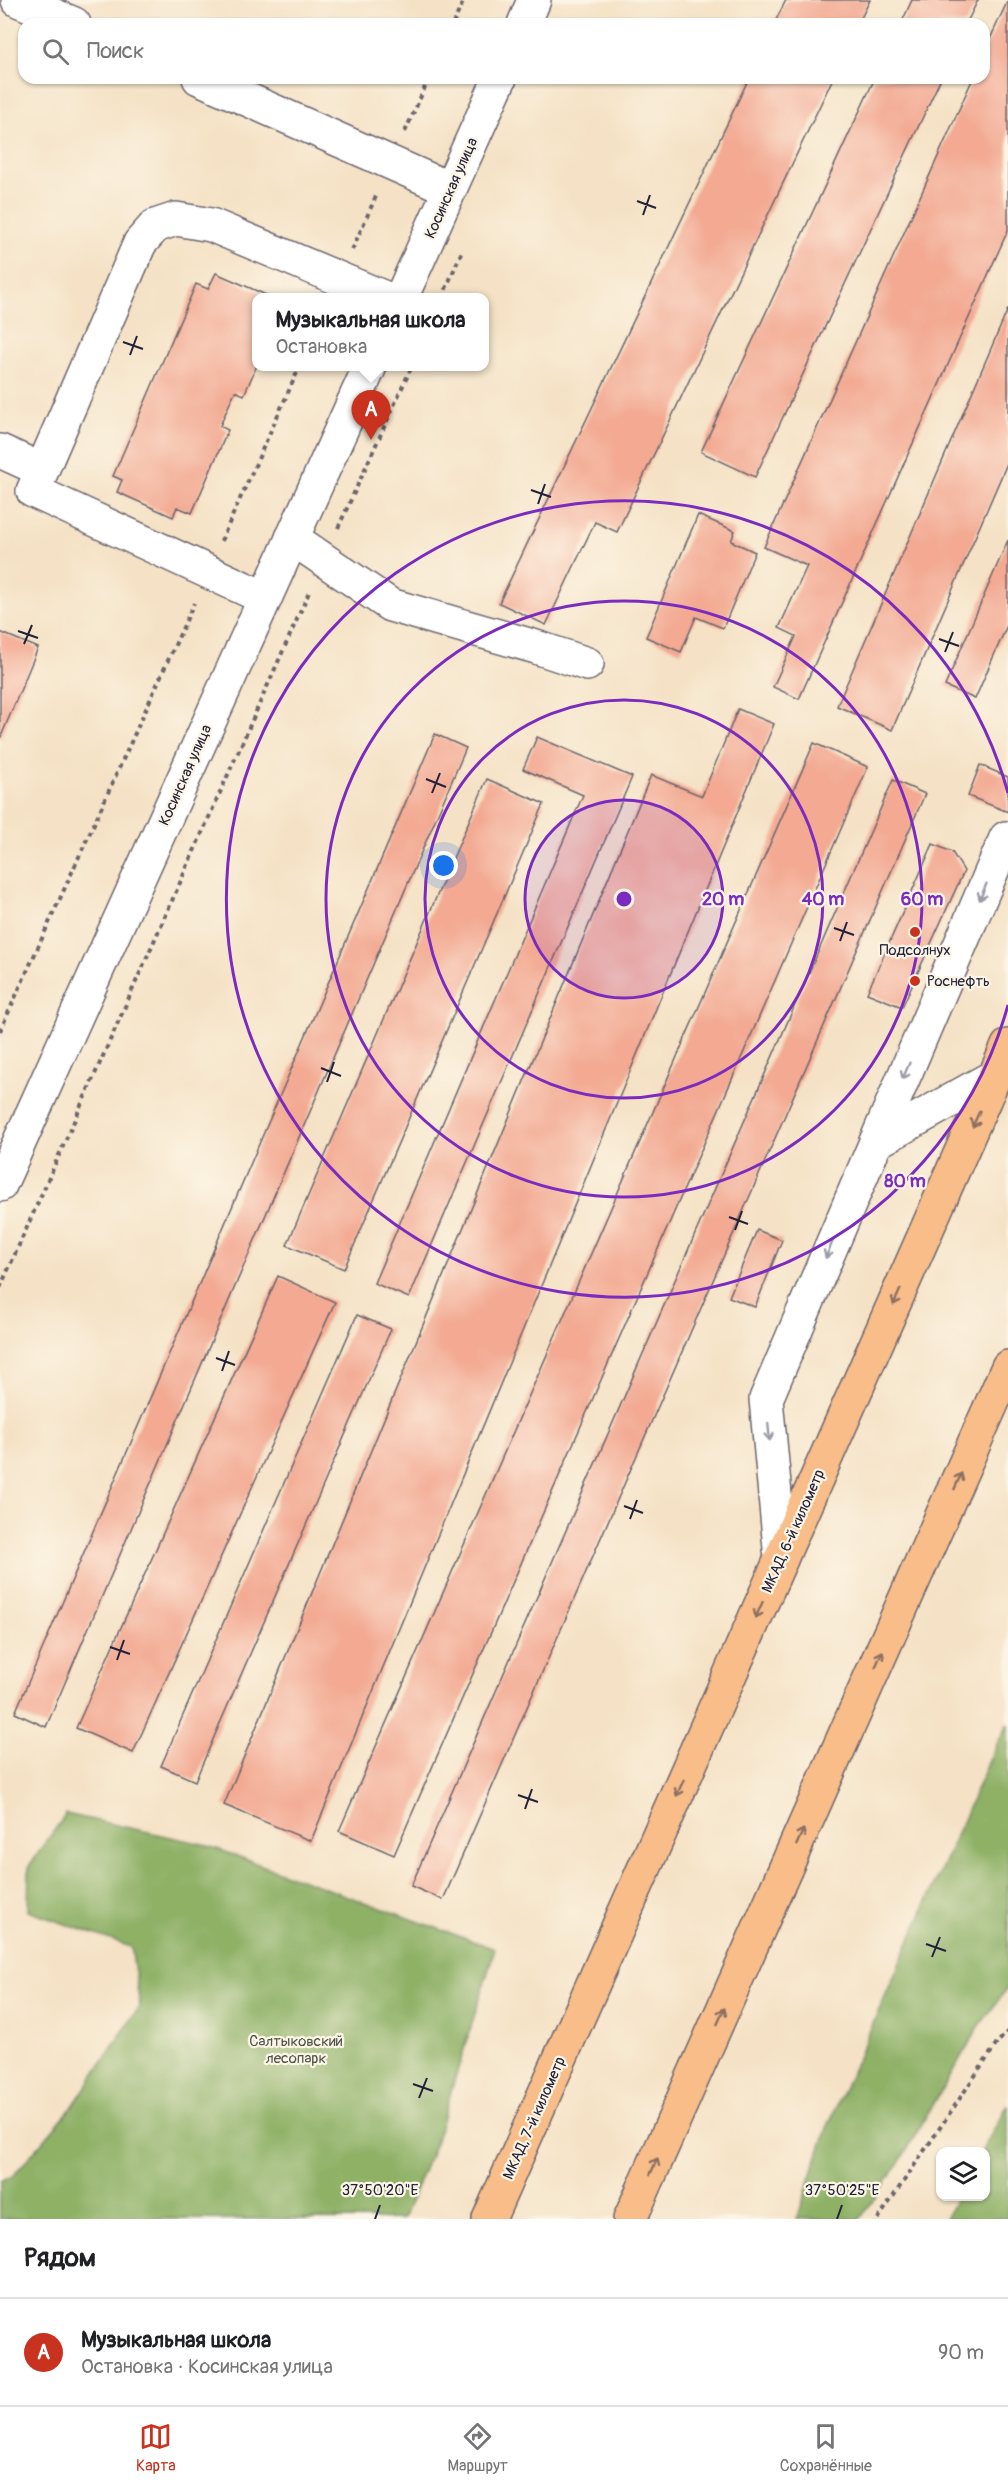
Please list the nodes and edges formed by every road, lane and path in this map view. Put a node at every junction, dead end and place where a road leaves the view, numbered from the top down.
1 (18, 0) edge
2 (464, 0) edge
3 (534, 0) edge
4 (60, 18) edge
5 (456, 18) edge
6 (526, 18) edge
7 (213, 84) edge
8 (497, 84) edge
9 (450, 189) junction
10 (375, 293) edge
11 (403, 293) edge
12 (298, 371) edge
13 (368, 371) edge
14 (410, 371) edge
15 (0, 451) edge
16 (42, 470) junction
17 (292, 538) junction
18 (324, 560) junction
19 (208, 571) junction
20 (265, 598) junction
21 (587, 664) dead end
22 (1007, 842) edge
23 (0, 1031) edge
24 (1008, 1046) edge
25 (995, 1077) junction
26 (876, 1142) junction
27 (0, 1185) edge
28 (0, 1288) edge
29 (1008, 1367) edge
30 (781, 1559) junction
31 (579, 2016) joint
32 (1008, 2031) edge
33 (489, 2219) edge
34 (630, 2219) edge
35 (878, 2219) edge

1 - 4 street
2 - 5 path
3 - 6 street
7 - 9 street
8 - 9 street, Косинская улица
9 - 11 street, Косинская улица
10 - 16 street
12 - 19 path
13 - 17 street, Косинская улица
14 - 18 path
15 - 16 street
16 - 19 street
17 - 18 street
17 - 20 street, Косинская улица
18 - 21 street
18 - 28 path
19 - 20 street
19 - 23 path
20 - 27 street, Косинская улица
22 -> 26 street
24 - 25 highway, МКАД, 6-й километр
25 - 26 street
25 -> 30 highway, МКАД, 6-й километр
26 -> 30 street
34 -> 29 highway
30 -> 31 highway, МКАД, 6-й километр
31 - 33 highway, МКАД, 7-й километр
32 - 35 path

